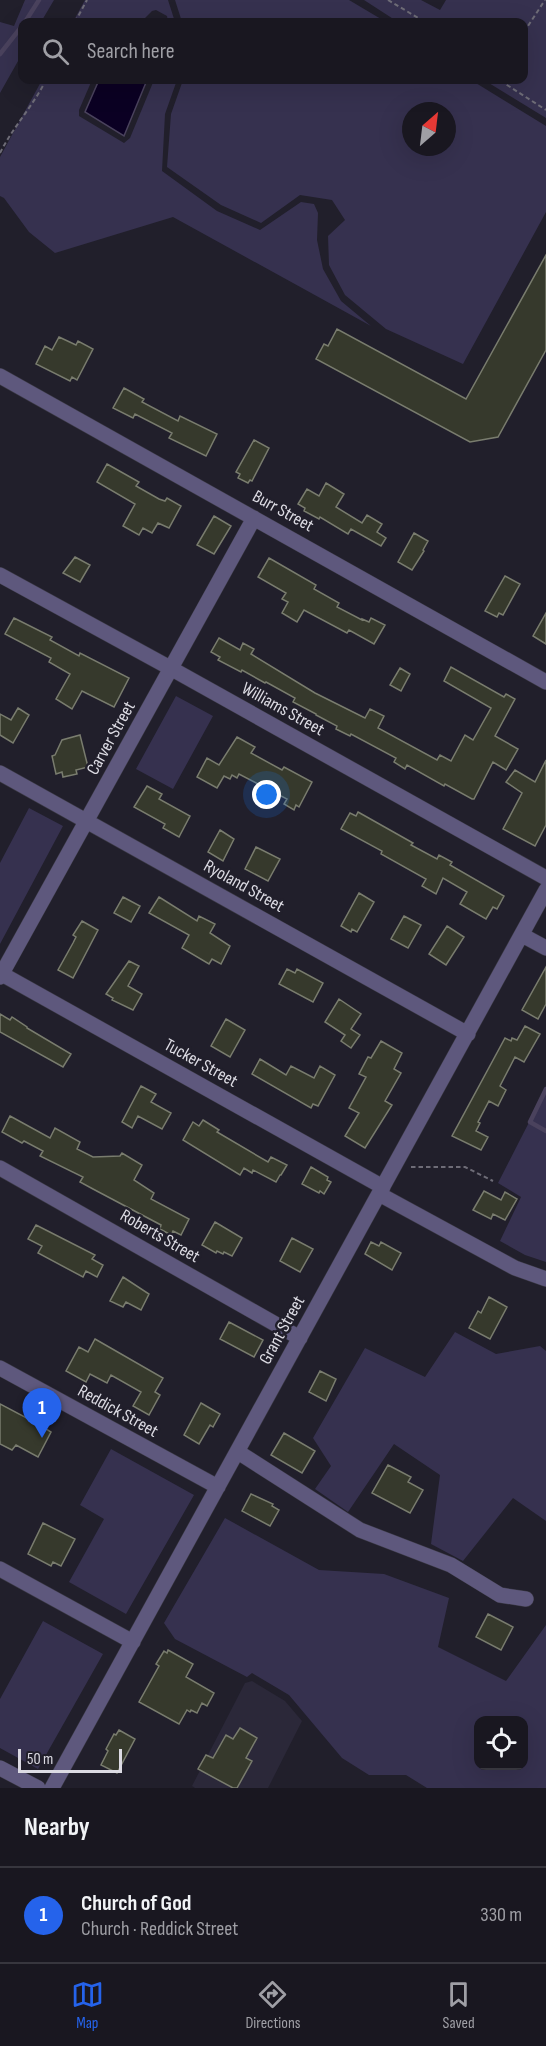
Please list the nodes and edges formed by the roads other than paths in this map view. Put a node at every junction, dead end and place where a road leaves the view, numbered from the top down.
1 (0, 376) edge
2 (254, 518) junction
3 (0, 575) edge
4 (172, 669) junction
5 (546, 682) edge
6 (0, 773) edge
7 (86, 821) junction
8 (546, 878) edge
9 (546, 890) edge
10 (522, 935) junction
11 (546, 948) edge
12 (1, 975) edge
13 (468, 1034) junction
14 (0, 1168) edge
15 (381, 1190) junction
16 (546, 1279) edge
17 (300, 1338) junction
18 (0, 1368) edge
19 (238, 1452) junction
20 (218, 1487) junction
21 (0, 1569) edge
22 (526, 1599) dead end
23 (133, 1642) junction
24 (0, 1768) edge
25 (38, 1788) edge
26 (52, 1788) edge

1 - 2 street, Burr Street
2 - 4 street, Carver Street
2 - 5 street, Burr Street
3 - 4 street, Williams Street
4 - 7 street, Carver Street
4 - 8 street, Williams Street
6 - 7 street, Ryoland Street
7 - 12 street, Carver Street
7 - 13 street, Ryoland Street
9 - 10 street, Grant Street
10 - 11 street
10 - 13 street, Grant Street
12 - 15 street, Tucker Street
13 - 15 street, Grant Street
14 - 17 street, Roberts Street
15 - 16 street, Tucker Street
15 - 17 street, Grant Street
17 - 19 street, Grant Street
18 - 20 street, Reddick Street
19 - 20 street, Grant Street
19 - 22 street
20 - 23 street, Grant Street
21 - 23 street
23 - 26 street, Grant Street
24 - 25 street

